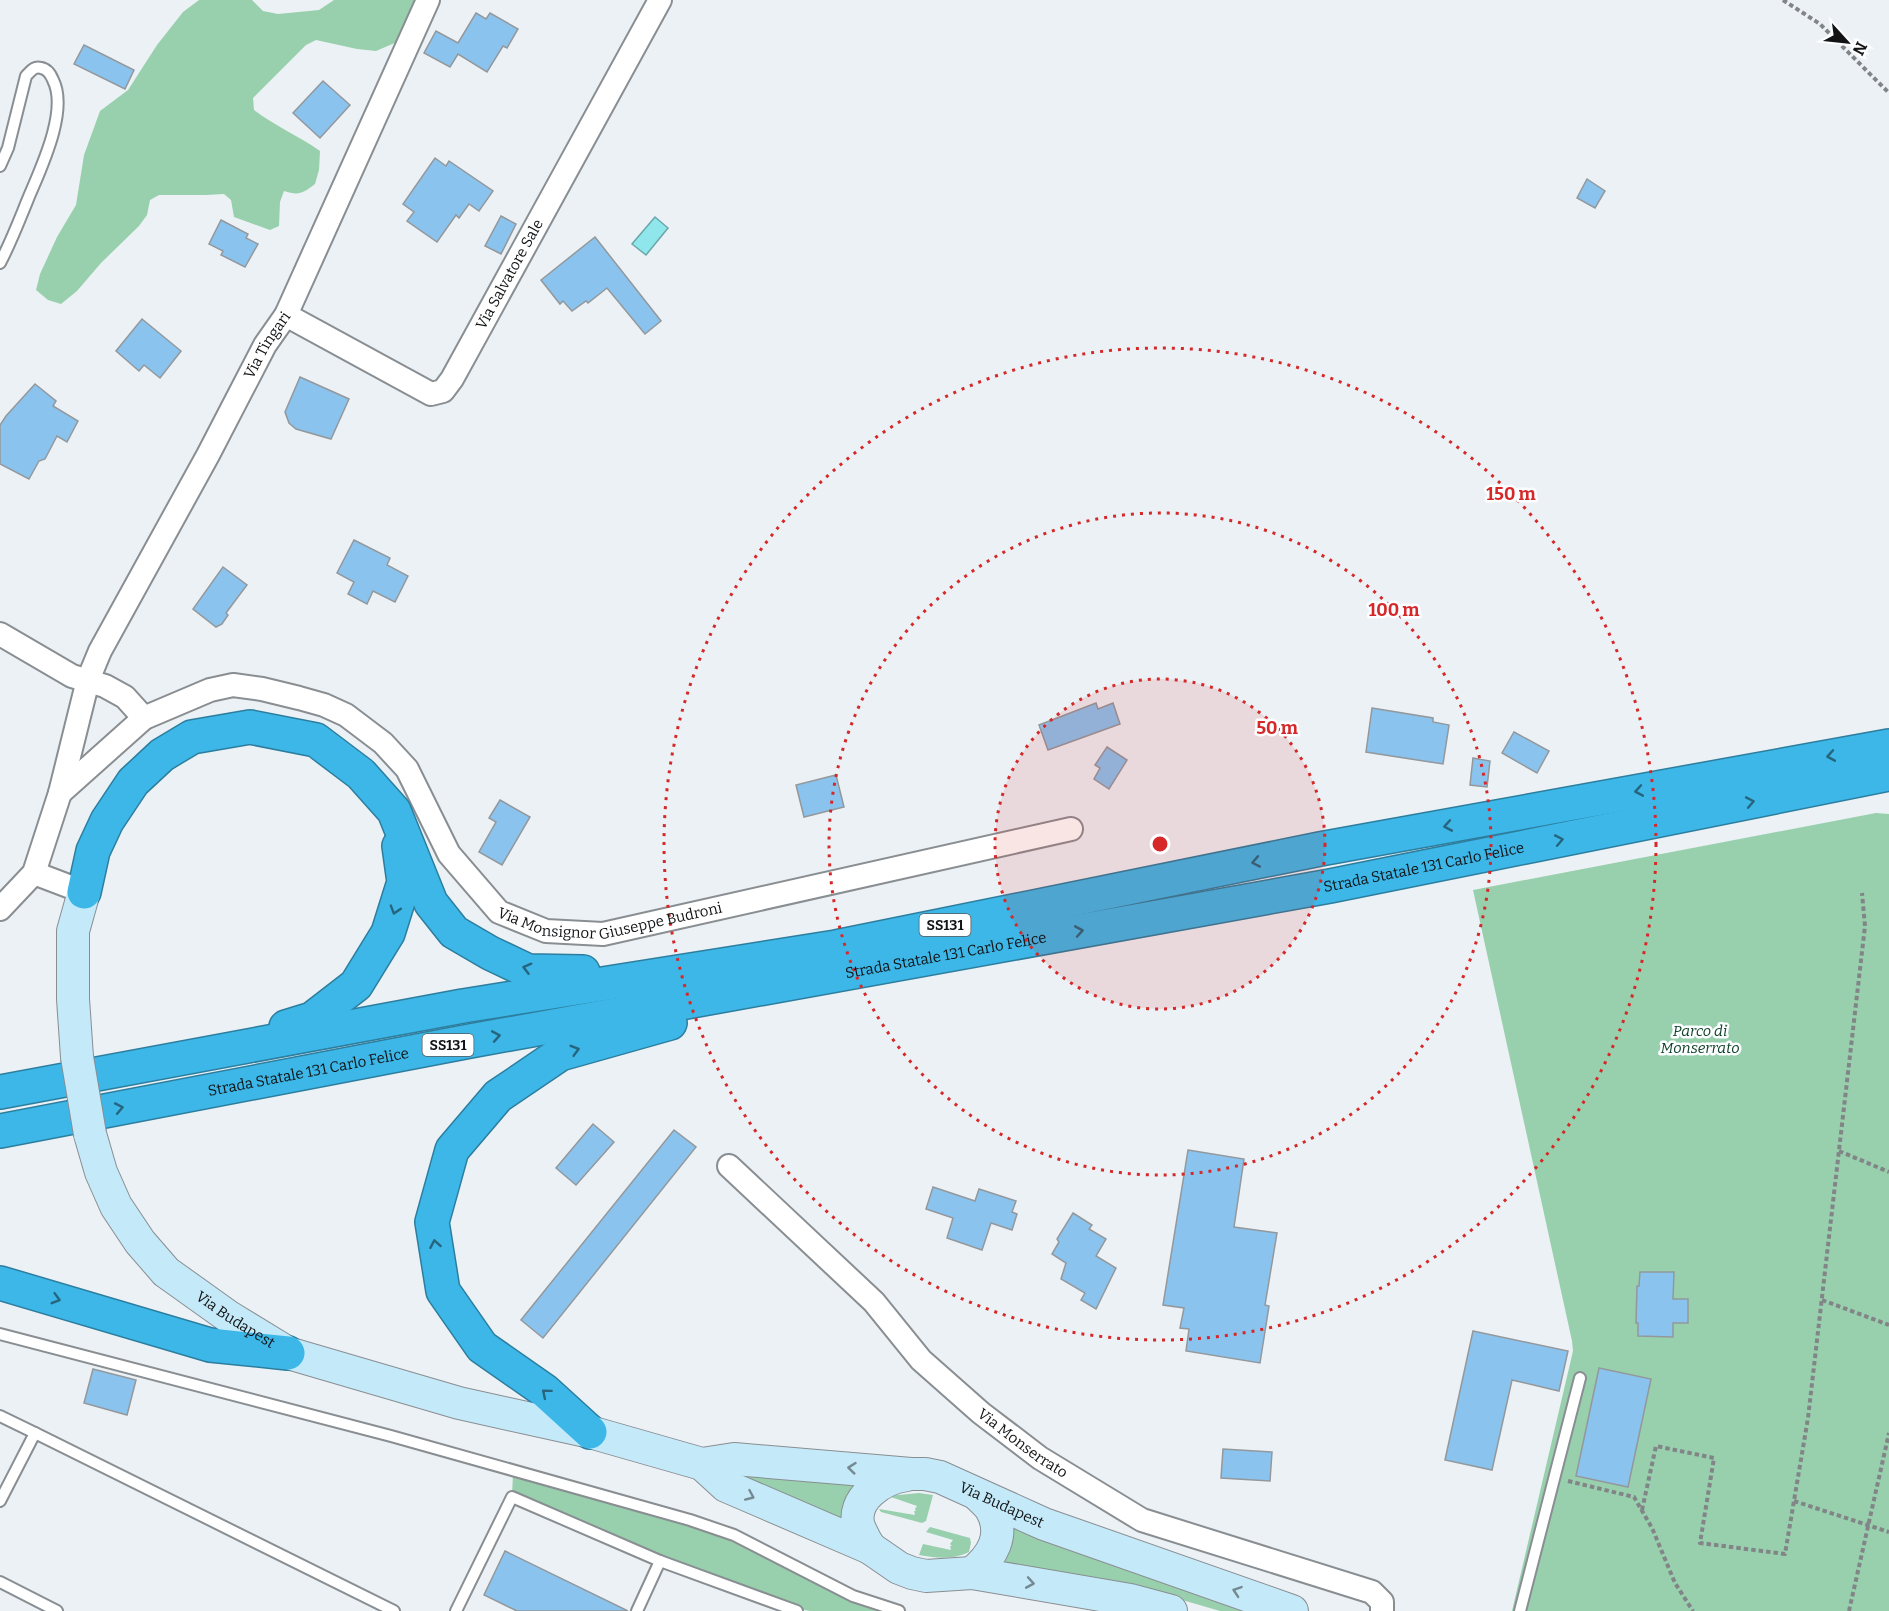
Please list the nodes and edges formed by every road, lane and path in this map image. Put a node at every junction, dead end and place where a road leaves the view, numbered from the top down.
1 (428, 0) edge
2 (660, 0) edge
3 (1783, 0) edge
4 (1889, 93) edge
5 (0, 166) edge
6 (0, 263) edge
7 (286, 315) junction
8 (0, 634) edge
9 (88, 680) junction
10 (144, 718) junction
11 (1889, 746) edge
12 (1889, 774) edge
13 (60, 793) junction
14 (394, 812) junction
15 (1071, 829) dead end
16 (34, 873) junction
17 (84, 892) junction
18 (1862, 893) dead end
19 (0, 909) edge
20 (836, 947) junction
21 (897, 963) junction
22 (203, 1055) junction
23 (0, 1092) edge
24 (0, 1131) edge
25 (1839, 1151) junction
26 (729, 1166) dead end
27 (1889, 1172) edge
28 (0, 1282) edge
29 (1822, 1300) junction
30 (1889, 1325) edge
31 (0, 1334) edge
32 (288, 1353) junction
33 (1580, 1378) dead end
34 (0, 1416) edge
35 (590, 1432) junction
36 (35, 1433) junction
37 (1889, 1433) edge
38 (702, 1464) junction
39 (911, 1474) junction
40 (1554, 1478) junction
41 (978, 1495) junction
42 (0, 1501) edge
43 (1794, 1501) junction
44 (1642, 1510) junction
45 (1867, 1526) junction
46 (1889, 1532) edge
47 (870, 1548) junction
48 (660, 1560) junction
49 (972, 1573) junction
50 (0, 1582) edge
51 (57, 1611) edge
52 (393, 1611) edge
53 (456, 1611) edge
54 (637, 1611) edge
55 (797, 1611) edge
56 (899, 1611) edge
57 (1171, 1611) edge
58 (1292, 1611) edge
59 (1382, 1611) edge
60 (1520, 1611) edge
61 (1693, 1611) edge
62 (1849, 1611) edge

1 - 7 street, Via Tingari
2 - 7 street, Via Salvatore Sale
3 - 4 path
5 - 6 lane
7 - 9 street, Via Tingari
8 - 9 street
9 - 10 street
9 - 13 street, Via Tingari
10 - 13 street
10 - 15 street, Via Monsignor Giuseppe Budroni
11 -> 20 highway, Strada Statale 131 Carlo Felice / SS131
21 -> 12 highway, Strada Statale 131 Carlo Felice / SS131
13 - 16 street, Via Tingari
14 - 17 highway
20 -> 14 highway
14 -> 22 highway
16 - 17 street
16 - 19 street
17 - 32 main road, Via Budapest, bridge
18 - 25 path
20 - 22 highway, Strada Statale 131 Carlo Felice / SS131
24 -> 21 highway, Strada Statale 131 Carlo Felice / SS131
35 -> 21 highway
22 - 23 highway, Strada Statale 131 Carlo Felice / SS131
25 - 27 path
25 - 29 path
26 - 59 street, Via Monserrato
28 -> 32 highway
29 - 30 path
29 - 43 path
31 - 56 lane
32 - 35 main road, Via Budapest
33 - 40 lane
34 - 36 lane
35 - 38 main road, Via Budapest
36 - 42 lane
36 - 52 lane
37 - 45 path
39 -> 38 main road, Via Budapest
38 -> 47 main road, Via Budapest
39 - 41 main road, Via Budapest
39 - 47 main road
40 - 44 path
40 - 60 lane
41 - 49 main road
58 -> 41 main road, Via Budapest
43 - 44 path
43 - 45 path
44 - 61 path
45 - 46 path
45 - 62 path
47 - 49 main road, Via Budapest
48 - 53 lane
48 - 54 lane
48 - 55 lane
49 -> 57 main road, Via Budapest
50 - 51 lane

